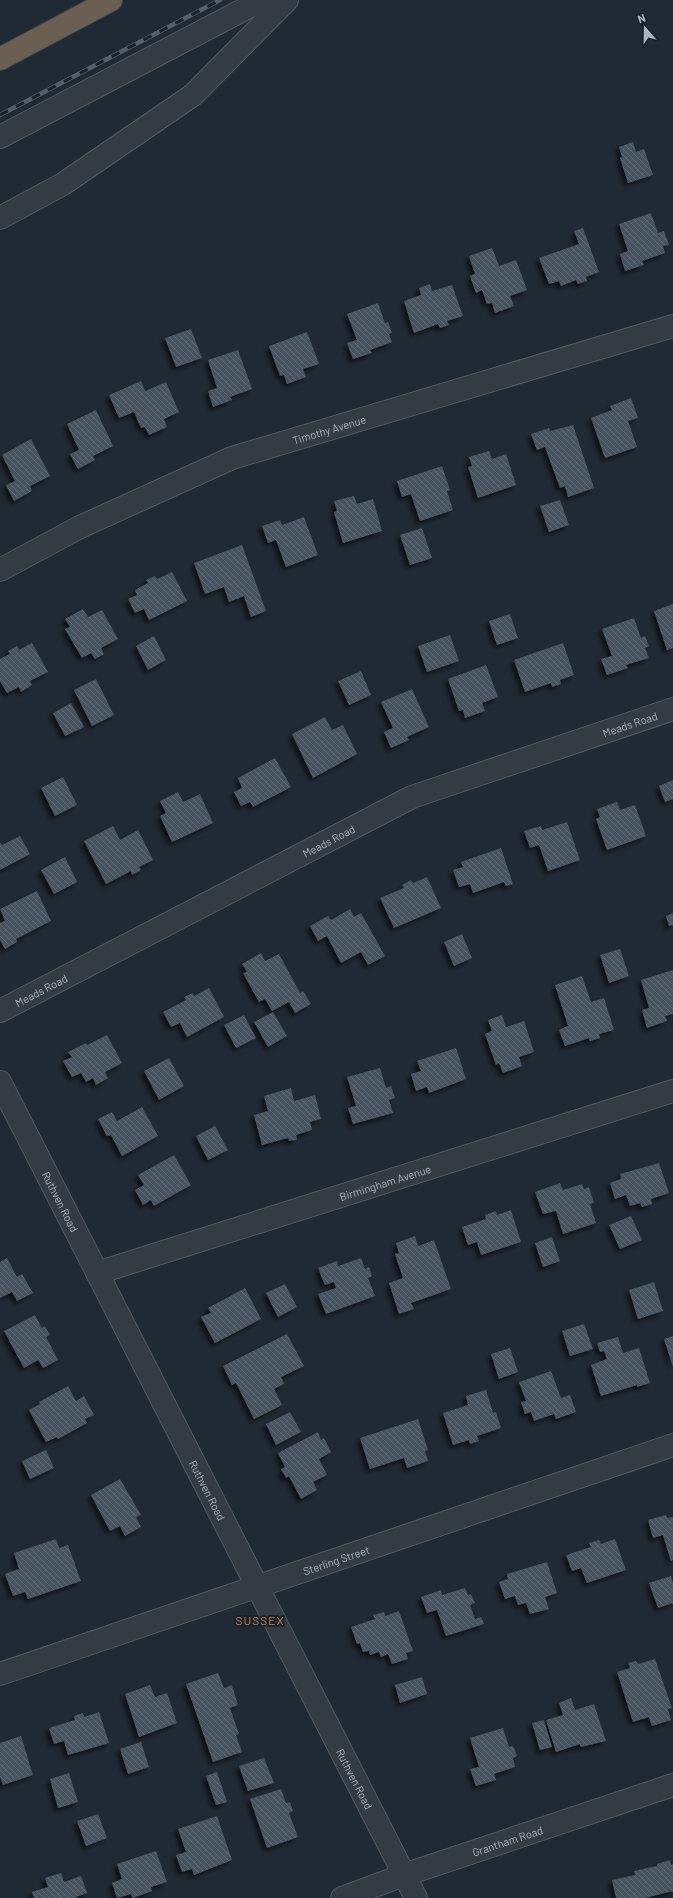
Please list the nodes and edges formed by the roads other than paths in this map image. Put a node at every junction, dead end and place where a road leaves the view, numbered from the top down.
1 (111, 0) edge
2 (262, 0) edge
3 (287, 0) edge
4 (0, 58) edge
5 (0, 138) edge
6 (0, 218) edge
7 (673, 326) edge
8 (0, 570) edge
9 (673, 709) edge
10 (0, 1012) edge
11 (0, 1082) edge
12 (673, 1091) edge
13 (97, 1273) junction
14 (673, 1445) edge
15 (256, 1587) junction
16 (0, 1674) edge
17 (673, 1785) edge
18 (404, 1874) junction
19 (342, 1898) edge
20 (416, 1898) edge

1 - 4 highway
2 - 5 street
3 - 6 street
7 - 8 street, Timothy Avenue
9 - 10 street, Meads Road
11 - 13 street, Ruthven Road
12 - 13 street, Birmingham Avenue
13 - 15 street, Ruthven Road
14 - 15 street, Sterling Street
15 - 16 street, Sterling Street
15 - 18 street, Ruthven Road
17 - 18 street, Grantham Road
18 - 19 street, Grantham Road
18 - 20 street, Ruthven Road

